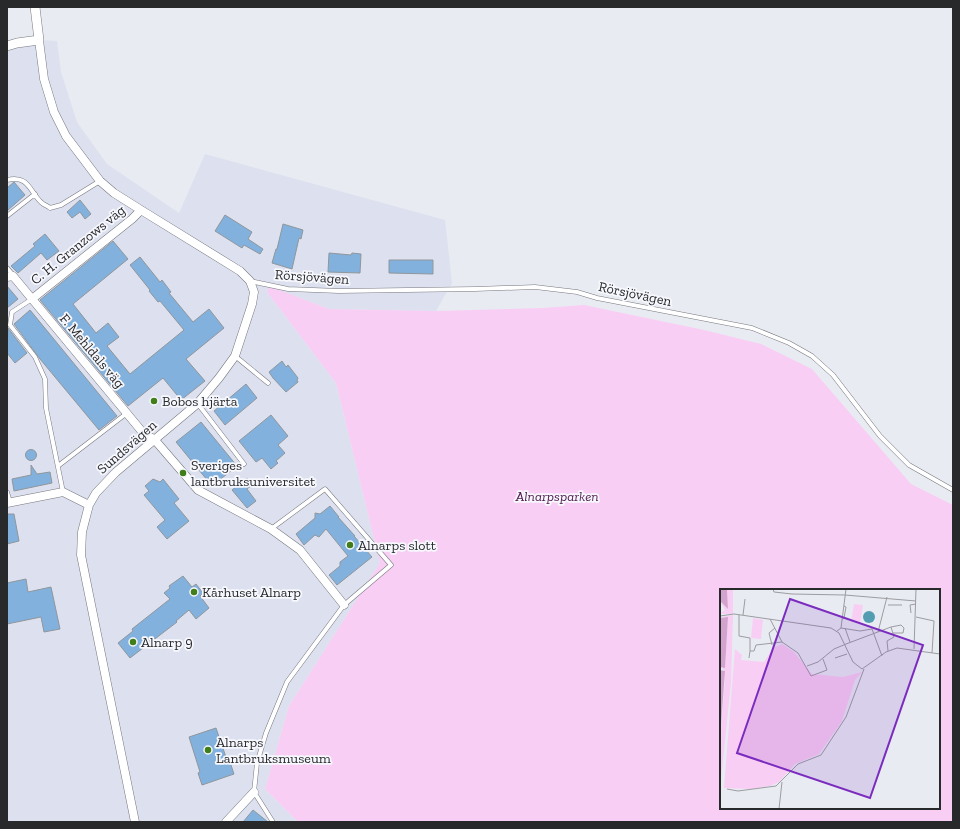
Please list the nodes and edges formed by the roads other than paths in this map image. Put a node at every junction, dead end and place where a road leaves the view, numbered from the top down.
1 (35, 7) edge
2 (39, 40) junction
3 (7, 46) edge
4 (7, 180) edge
5 (100, 181) junction
6 (35, 194) junction
7 (141, 210) junction
8 (7, 216) edge
9 (7, 268) edge
10 (10, 276) edge
11 (250, 281) junction
12 (32, 299) junction
13 (235, 356) junction
14 (268, 383) dead end
15 (197, 404) junction
16 (127, 413) junction
17 (154, 440) junction
18 (244, 464) dead end
19 (58, 466) junction
20 (953, 490) edge
21 (7, 492) edge
22 (63, 492) junction
23 (8, 503) edge
24 (88, 505) junction
25 (271, 529) junction
26 (344, 606) junction
27 (254, 792) junction
28 (135, 822) edge
29 (226, 822) edge
30 (273, 822) edge

1 - 2 street
2 - 3 street
2 - 5 street
4 - 6 lane
5 - 6 lane
5 - 7 street
6 - 8 lane
7 - 11 street
7 - 12 street, C. H. Granzows väg
9 - 10 lane
10 - 12 street, F. Mehldals väg
11 - 13 street, Sundsvägen
11 - 20 lane, Rörsjövägen
12 - 16 street, F. Mehldals väg
12 - 19 lane
13 - 14 lane
13 - 15 street, Sundsvägen
15 - 17 street, Sundsvägen
15 - 18 lane
16 - 17 street, F. Mehldals väg
16 - 19 lane
17 - 24 street, Sundsvägen
17 - 25 street, F. Mehldals väg
19 - 22 lane
21 - 23 lane
22 - 23 street
22 - 24 street
24 - 28 street, Sundsvägen
25 - 26 street, F. Mehldals väg
25 - 26 lane
26 - 27 lane
27 - 29 street
27 - 30 lane

